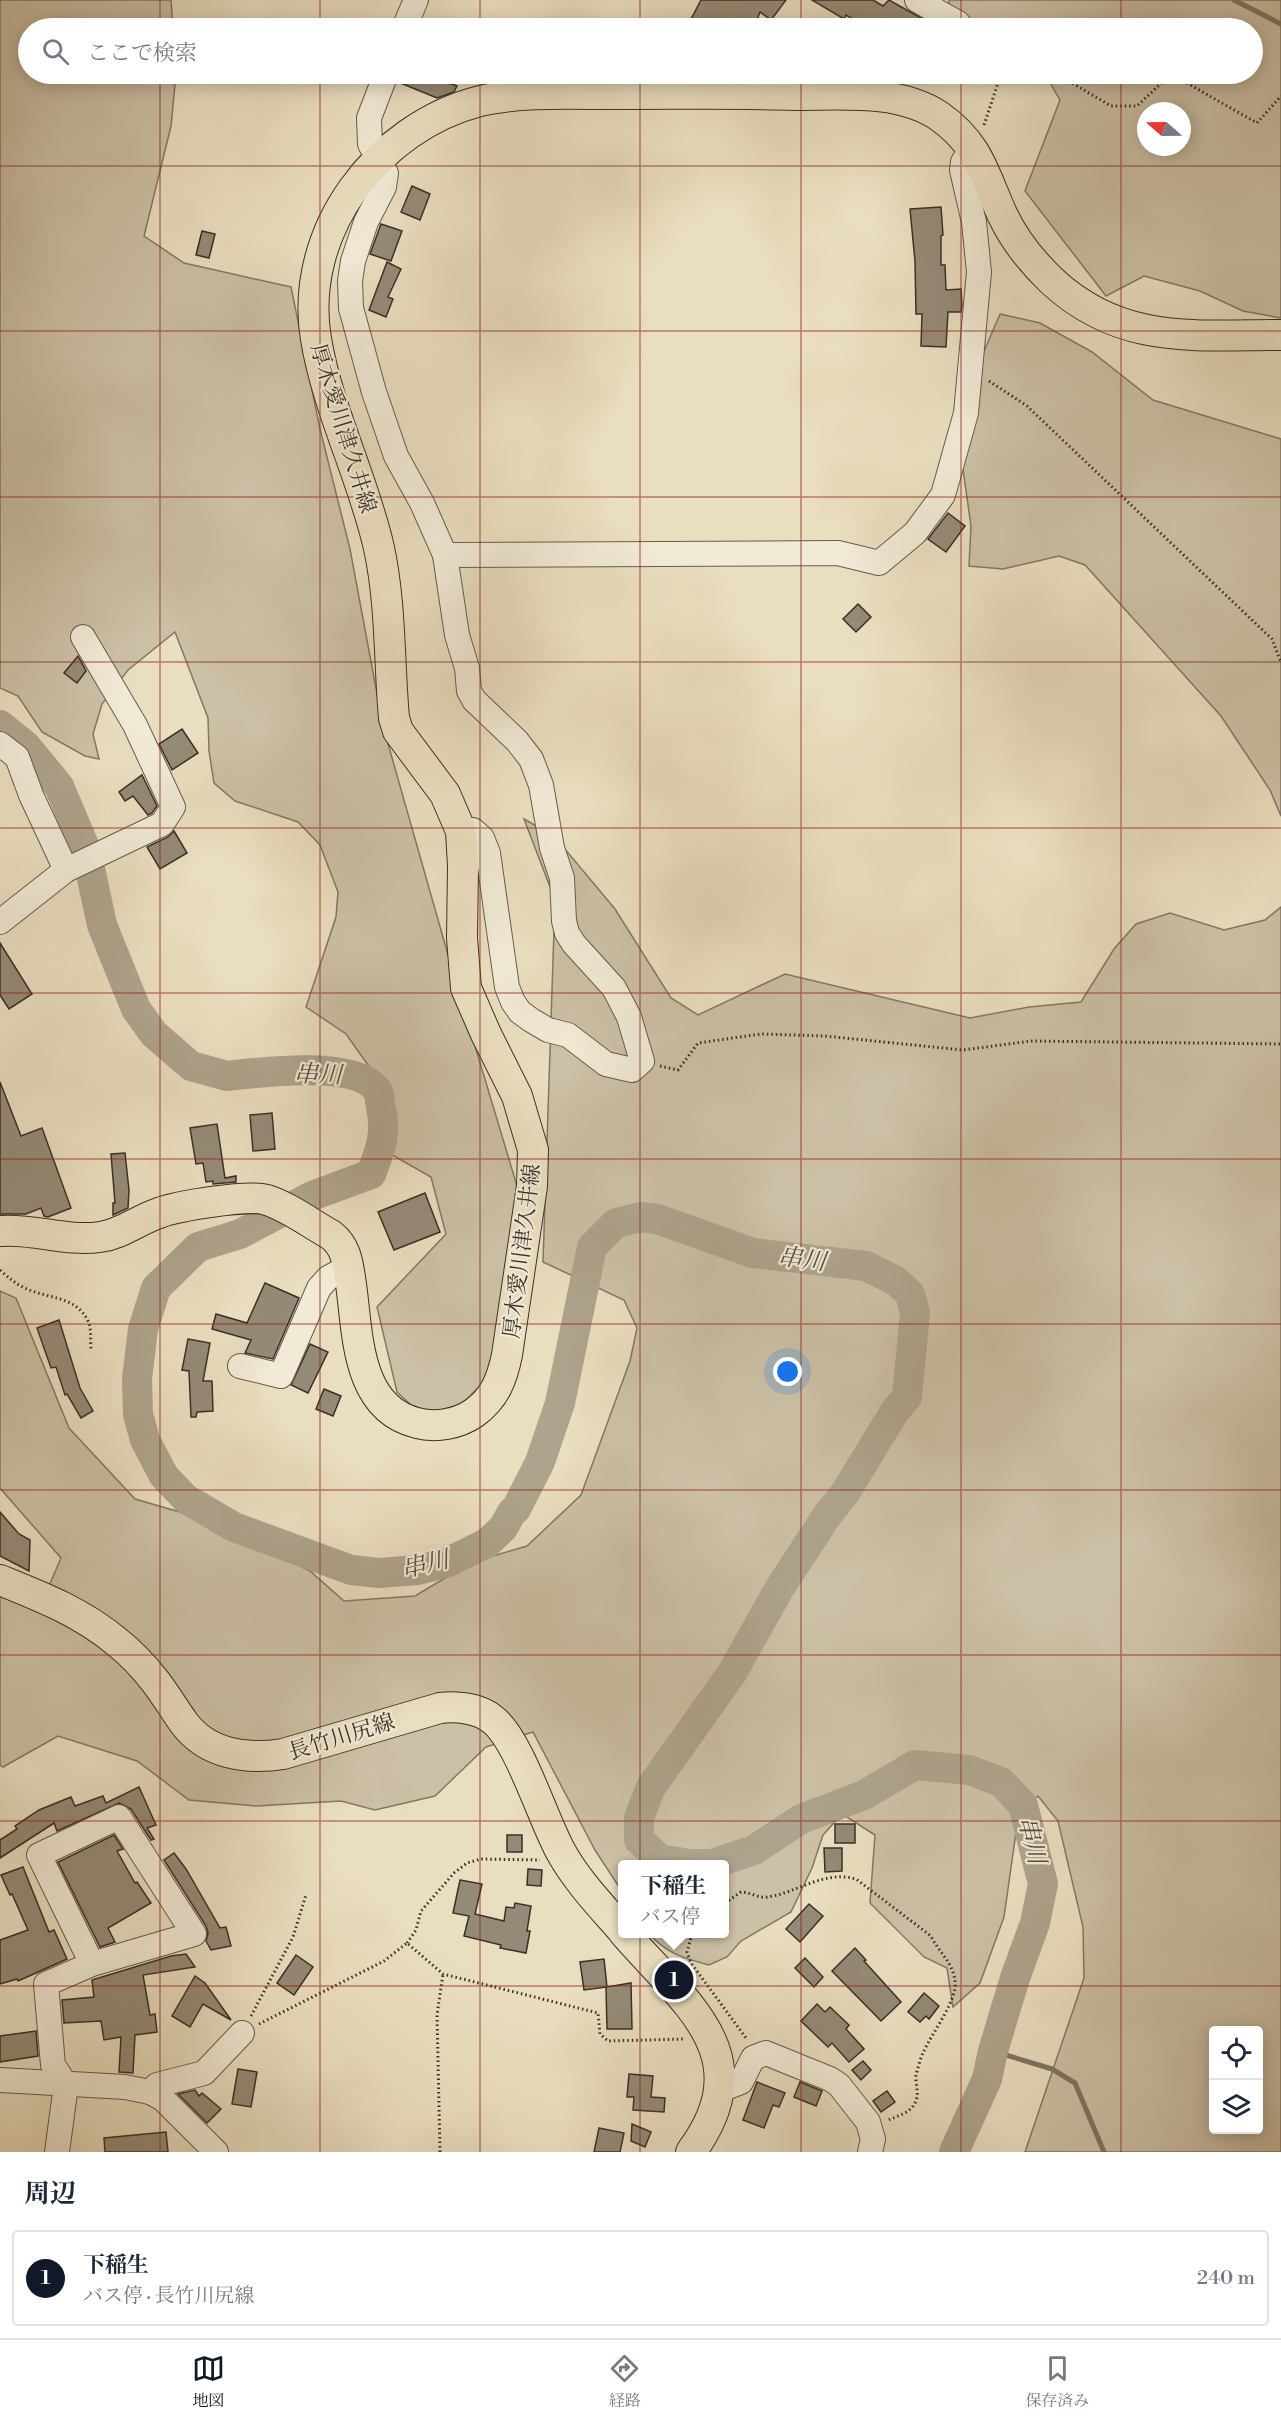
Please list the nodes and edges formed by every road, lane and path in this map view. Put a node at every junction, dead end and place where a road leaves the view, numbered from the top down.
1 (416, 0) edge
2 (917, 0) edge
3 (408, 18) edge
4 (949, 18) edge
5 (382, 84) edge
6 (998, 84) edge
7 (1074, 84) edge
8 (1160, 84) edge
9 (1189, 84) edge
10 (1281, 96) edge
11 (972, 148) junction
12 (377, 159) junction
13 (1281, 335) edge
14 (970, 368) junction
15 (445, 555) junction
16 (83, 637) dead end
17 (1281, 662) edge
18 (0, 744) edge
19 (461, 831) junction
20 (66, 870) junction
21 (0, 922) edge
22 (1281, 1044) edge
23 (642, 1061) junction
24 (0, 1231) edge
25 (348, 1267) junction
26 (0, 1270) edge
27 (91, 1349) dead end
28 (240, 1366) dead end
29 (0, 1580) edge
30 (562, 1853) junction
31 (306, 1895) dead end
32 (729, 1900) edge
33 (618, 1925) edge
34 (629, 1938) edge
35 (691, 1938) edge
36 (406, 1942) junction
37 (92, 1964) junction
38 (443, 1974) junction
39 (242, 2033) junction
40 (689, 2039) dead end
41 (758, 2054) junction
42 (0, 2080) edge
43 (66, 2085) junction
44 (720, 2090) junction
45 (150, 2092) junction
46 (871, 2142) edge
47 (57, 2152) edge
48 (216, 2152) edge
49 (440, 2152) edge
50 (691, 2152) edge

1 - 3 street
2 - 4 street
5 - 12 street
6 - 11 path
7 - 8 path
9 - 10 path
11 - 12 main road, 厚木愛川津久井線
11 - 13 main road, 厚木愛川津久井線
11 - 14 street
12 - 15 street
12 - 19 main road, 厚木愛川津久井線
14 - 15 street
14 - 17 path
15 - 23 street
16 - 20 street
18 - 20 street
19 - 23 street
19 - 25 main road, 厚木愛川津久井線
20 - 21 street
22 - 23 path
24 - 25 main road, 厚木愛川津久井線
25 - 28 street
26 - 27 path
29 - 30 main road, 長竹川尻線
30 - 33 main road, 長竹川尻線
30 - 36 path
31 - 39 path
32 - 46 path
34 - 44 main road, 長竹川尻線
35 - 41 path
36 - 38 path
36 - 39 path
37 - 37 street
37 - 43 street
38 - 40 path
38 - 49 path
39 - 45 street
41 - 44 street
41 - 46 street
42 - 43 street
43 - 45 street
43 - 47 street
44 - 50 main road, 長竹川尻線
45 - 48 street

